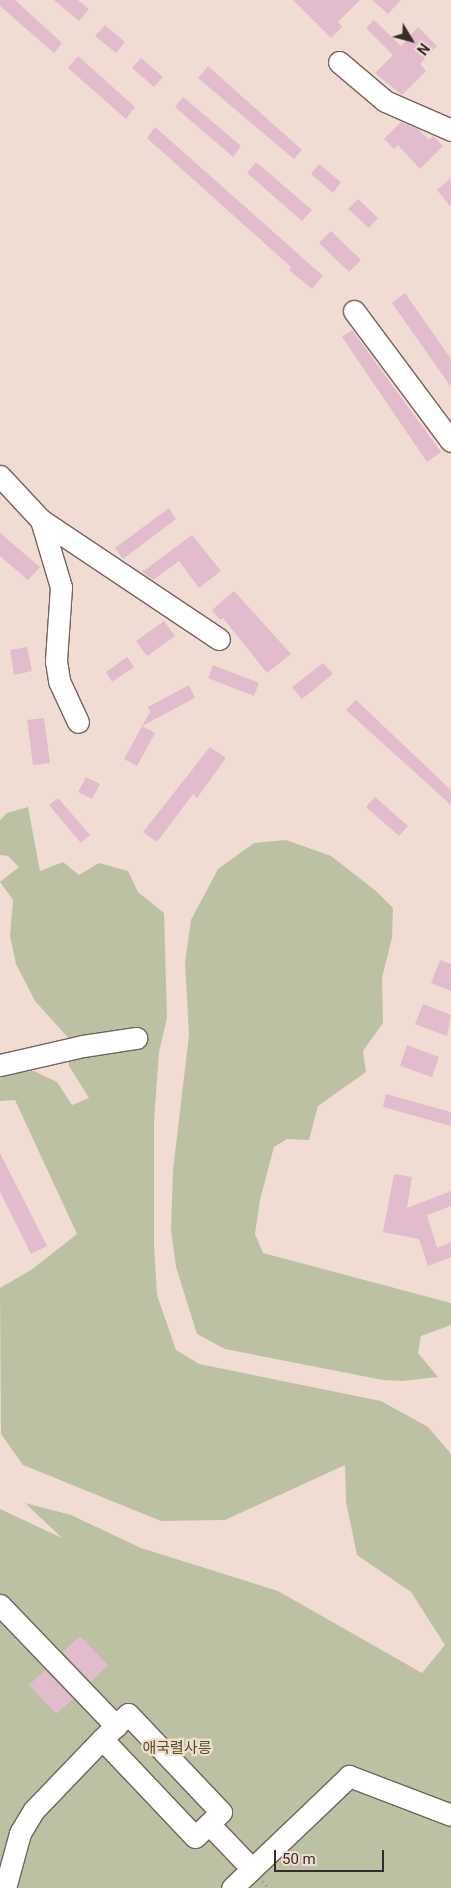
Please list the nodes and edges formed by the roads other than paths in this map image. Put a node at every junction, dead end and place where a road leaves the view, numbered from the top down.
1 (339, 62) dead end
2 (451, 130) edge
3 (354, 311) dead end
4 (451, 441) edge
5 (0, 476) edge
6 (41, 520) junction
7 (219, 639) dead end
8 (78, 722) dead end
9 (136, 1038) dead end
10 (0, 1065) edge
11 (0, 1605) edge
12 (109, 1733) junction
13 (451, 1815) edge
14 (208, 1824) junction
15 (252, 1869) junction
16 (5, 1888) edge
17 (232, 1888) edge

1 - 2 street
3 - 4 street
5 - 6 street
6 - 7 street
6 - 8 street
9 - 10 street
11 - 12 street
12 - 14 street
12 - 14 street
12 - 16 street
13 - 15 street
14 - 15 street
15 - 17 street

